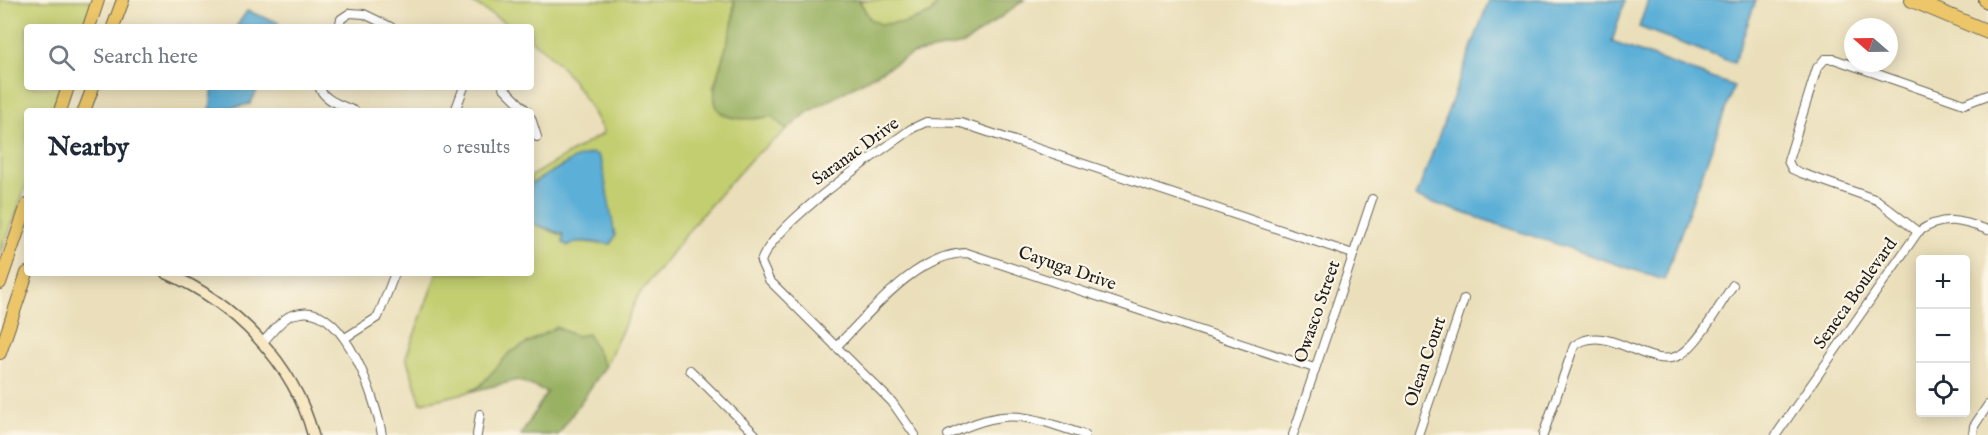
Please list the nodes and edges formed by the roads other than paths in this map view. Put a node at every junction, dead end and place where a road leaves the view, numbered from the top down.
1 (98, 0) edge
2 (123, 0) edge
3 (1912, 0) edge
4 (90, 24) edge
5 (114, 24) edge
6 (340, 24) edge
7 (385, 24) edge
8 (1988, 32) edge
9 (67, 90) edge
10 (92, 90) edge
11 (321, 90) edge
12 (463, 90) edge
13 (506, 90) edge
14 (1988, 95) edge
15 (61, 108) edge
16 (85, 108) edge
17 (348, 108) edge
18 (456, 108) edge
19 (524, 108) edge
20 (534, 128) edge
21 (537, 137) dead end
22 (1372, 199) dead end
23 (24, 222) edge
24 (1988, 230) edge
25 (1918, 232) junction
26 (1353, 254) junction
27 (26, 276) edge
28 (171, 276) edge
29 (394, 276) edge
30 (0, 283) edge
31 (1733, 285) dead end
32 (1464, 299) dead end
33 (345, 338) junction
34 (262, 343) junction
35 (836, 347) junction
36 (0, 353) edge
37 (1314, 368) junction
38 (690, 369) dead end
39 (1988, 405) edge
40 (480, 414) dead end
41 (313, 435) edge
42 (382, 435) edge
43 (477, 435) edge
44 (756, 435) edge
45 (915, 435) edge
46 (948, 435) edge
47 (1085, 435) edge
48 (1293, 435) edge
49 (1418, 435) edge
50 (1543, 435) edge
51 (1776, 435) edge
52 (1973, 435) edge

1 - 4 main road
2 - 5 main road
3 - 8 highway
6 - 7 street
9 - 15 main road
10 - 16 main road
11 - 17 street
12 - 18 street
13 - 19 street
14 - 25 street
20 - 21 street
22 - 26 street, Owasco Street
23 - 30 main road
24 - 25 street, Seneca Boulevard
25 - 51 street, Seneca Boulevard
26 - 35 street, Saranac Drive
26 - 37 street, Owasco Street
27 - 36 main road
28 - 34 street
29 - 33 street
31 - 50 street
32 - 49 street, Olean Court
33 - 34 street
33 - 42 street
34 - 41 street
35 - 37 street, Cayuga Drive
35 - 45 street, Saranac Drive
37 - 48 street, Owasco Street
38 - 44 street
39 - 52 street
40 - 43 street
46 - 47 street

